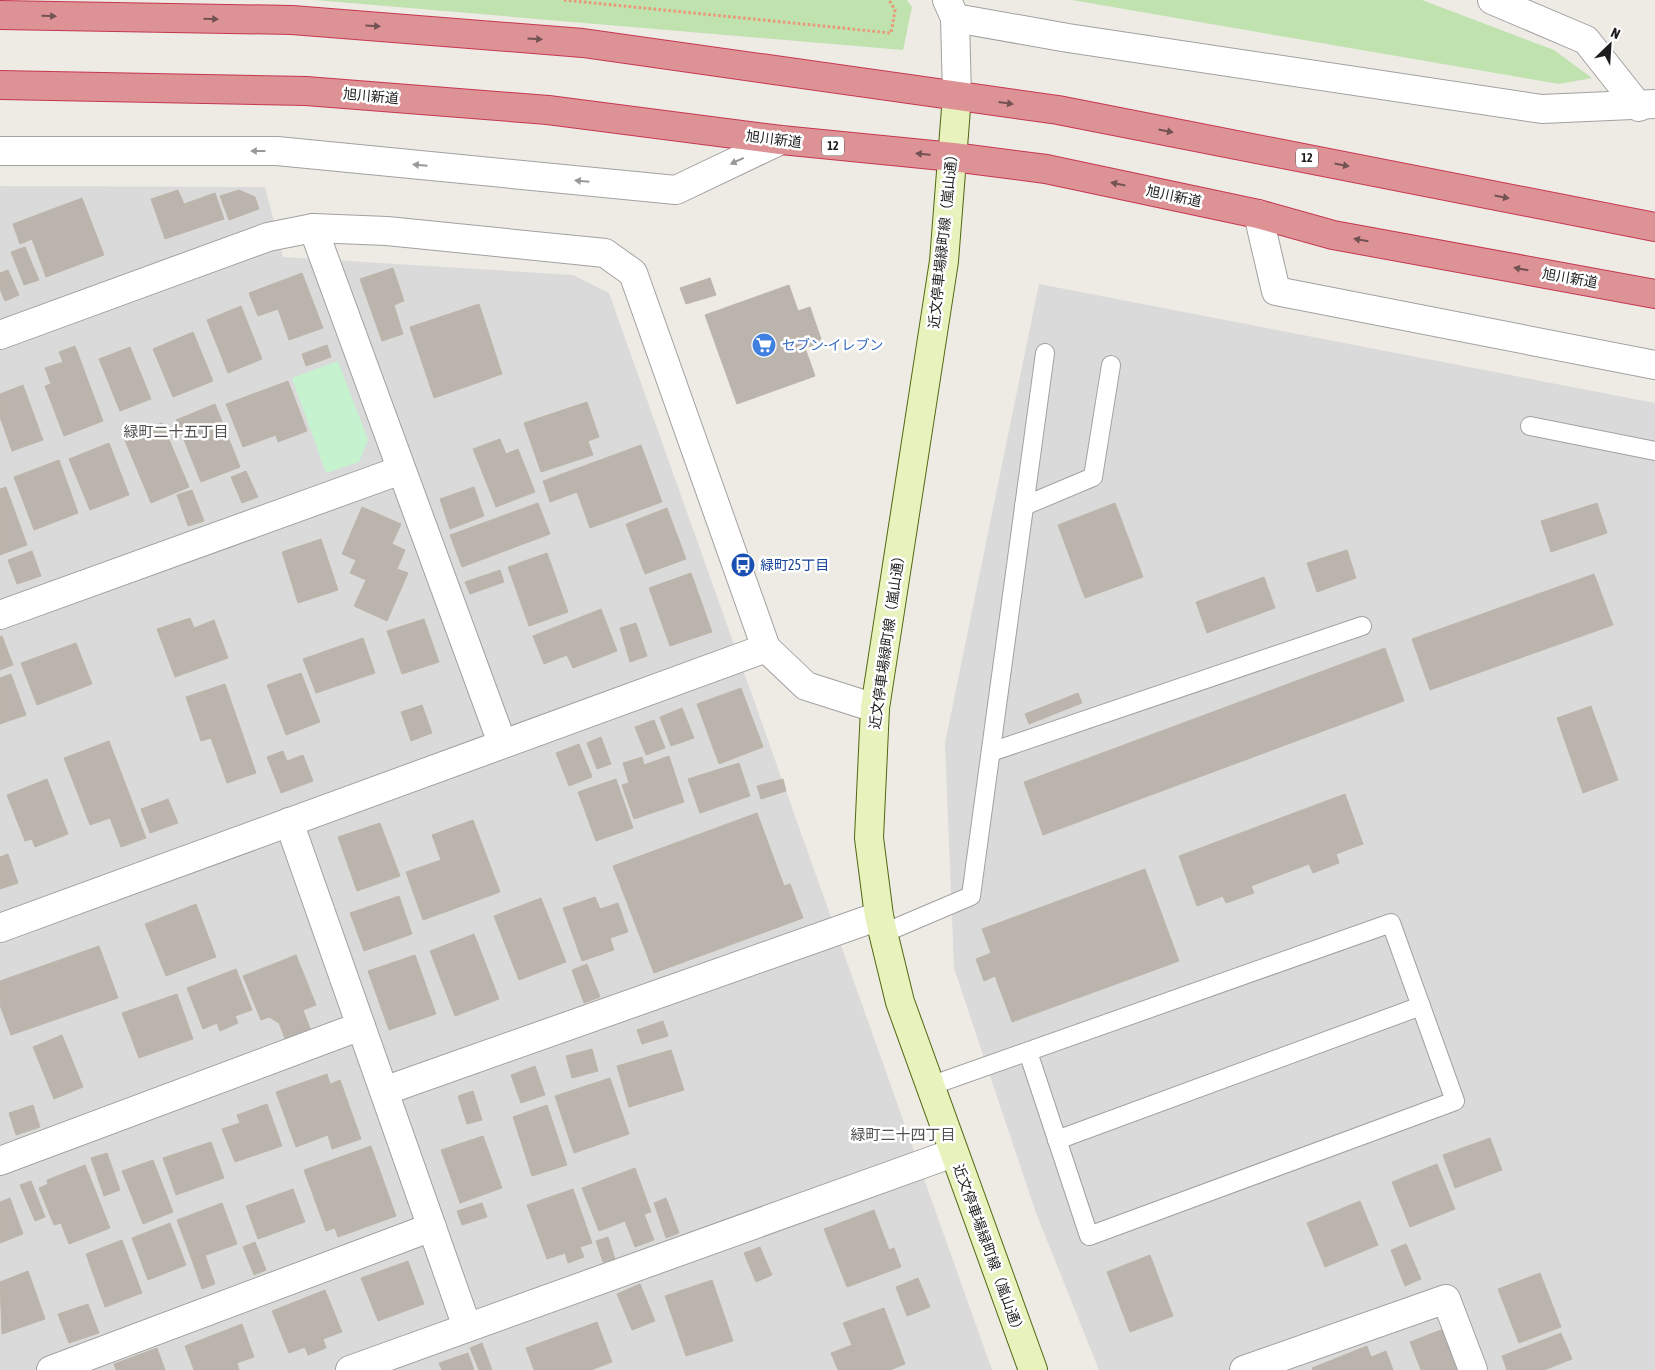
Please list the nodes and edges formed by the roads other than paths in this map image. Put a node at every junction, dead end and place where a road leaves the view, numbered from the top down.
1 (1492, 0) edge
2 (951, 9) edge
3 (0, 15) edge
4 (0, 86) edge
5 (957, 96) junction
6 (1647, 106) edge
7 (781, 140) junction
8 (0, 151) edge
9 (953, 157) junction
10 (1258, 214) junction
11 (1655, 227) edge
12 (313, 228) junction
13 (1655, 294) edge
14 (0, 335) edge
15 (1045, 353) dead end
16 (1112, 365) dead end
17 (1655, 365) edge
18 (1530, 426) dead end
19 (1655, 451) edge
20 (401, 470) junction
21 (1024, 506) junction
22 (0, 616) edge
23 (1362, 626) dead end
24 (766, 648) junction
25 (875, 708) junction
26 (502, 743) junction
27 (990, 752) junction
28 (289, 822) junction
29 (881, 924) junction
30 (0, 928) edge
31 (1421, 1006) junction
32 (361, 1026) junction
33 (1028, 1052) junction
34 (930, 1086) junction
35 (384, 1091) junction
36 (1057, 1140) junction
37 (953, 1153) junction
38 (0, 1161) edge
39 (432, 1227) junction
40 (467, 1327) junction
41 (394, 1363) edge
42 (51, 1370) edge
43 (350, 1370) edge
44 (1033, 1370) edge
45 (1244, 1370) edge
46 (1473, 1370) edge

1 - 6 street
2 - 5 street
2 - 6 street
3 -> 5 highway, 12
4 - 7 highway, 旭川新道 / 12
5 - 9 main road, 近文停車場緑町線（嵐山通）
5 -> 11 highway, 12
7 -> 8 street
9 -> 7 highway, 旭川新道 / 12
10 -> 9 highway, 旭川新道 / 12
9 - 25 main road, 近文停車場緑町線（嵐山通）
13 -> 10 highway, 旭川新道 / 12
10 - 17 street
12 - 14 street
12 - 20 street
12 - 24 street
15 - 21 lane
16 - 21 lane
18 - 19 lane
20 - 22 street
20 - 26 street
21 - 27 lane
23 - 27 lane
24 - 25 street
24 - 26 street
25 - 29 main road, 近文停車場緑町線（嵐山通）
26 - 28 street
27 - 29 lane
28 - 30 street
28 - 32 street
29 - 34 main road, 近文停車場緑町線（嵐山通）
29 - 35 street
31 - 33 lane
31 - 36 lane
31 - 36 lane
32 - 35 street
32 - 38 street
33 - 34 lane
33 - 36 lane
34 - 37 main road, 近文停車場緑町線（嵐山通）
35 - 39 street
37 - 40 street
37 - 44 main road, 近文停車場緑町線（嵐山通）
39 - 40 street
39 - 42 street
40 - 41 street
41 - 43 street
45 - 46 street

